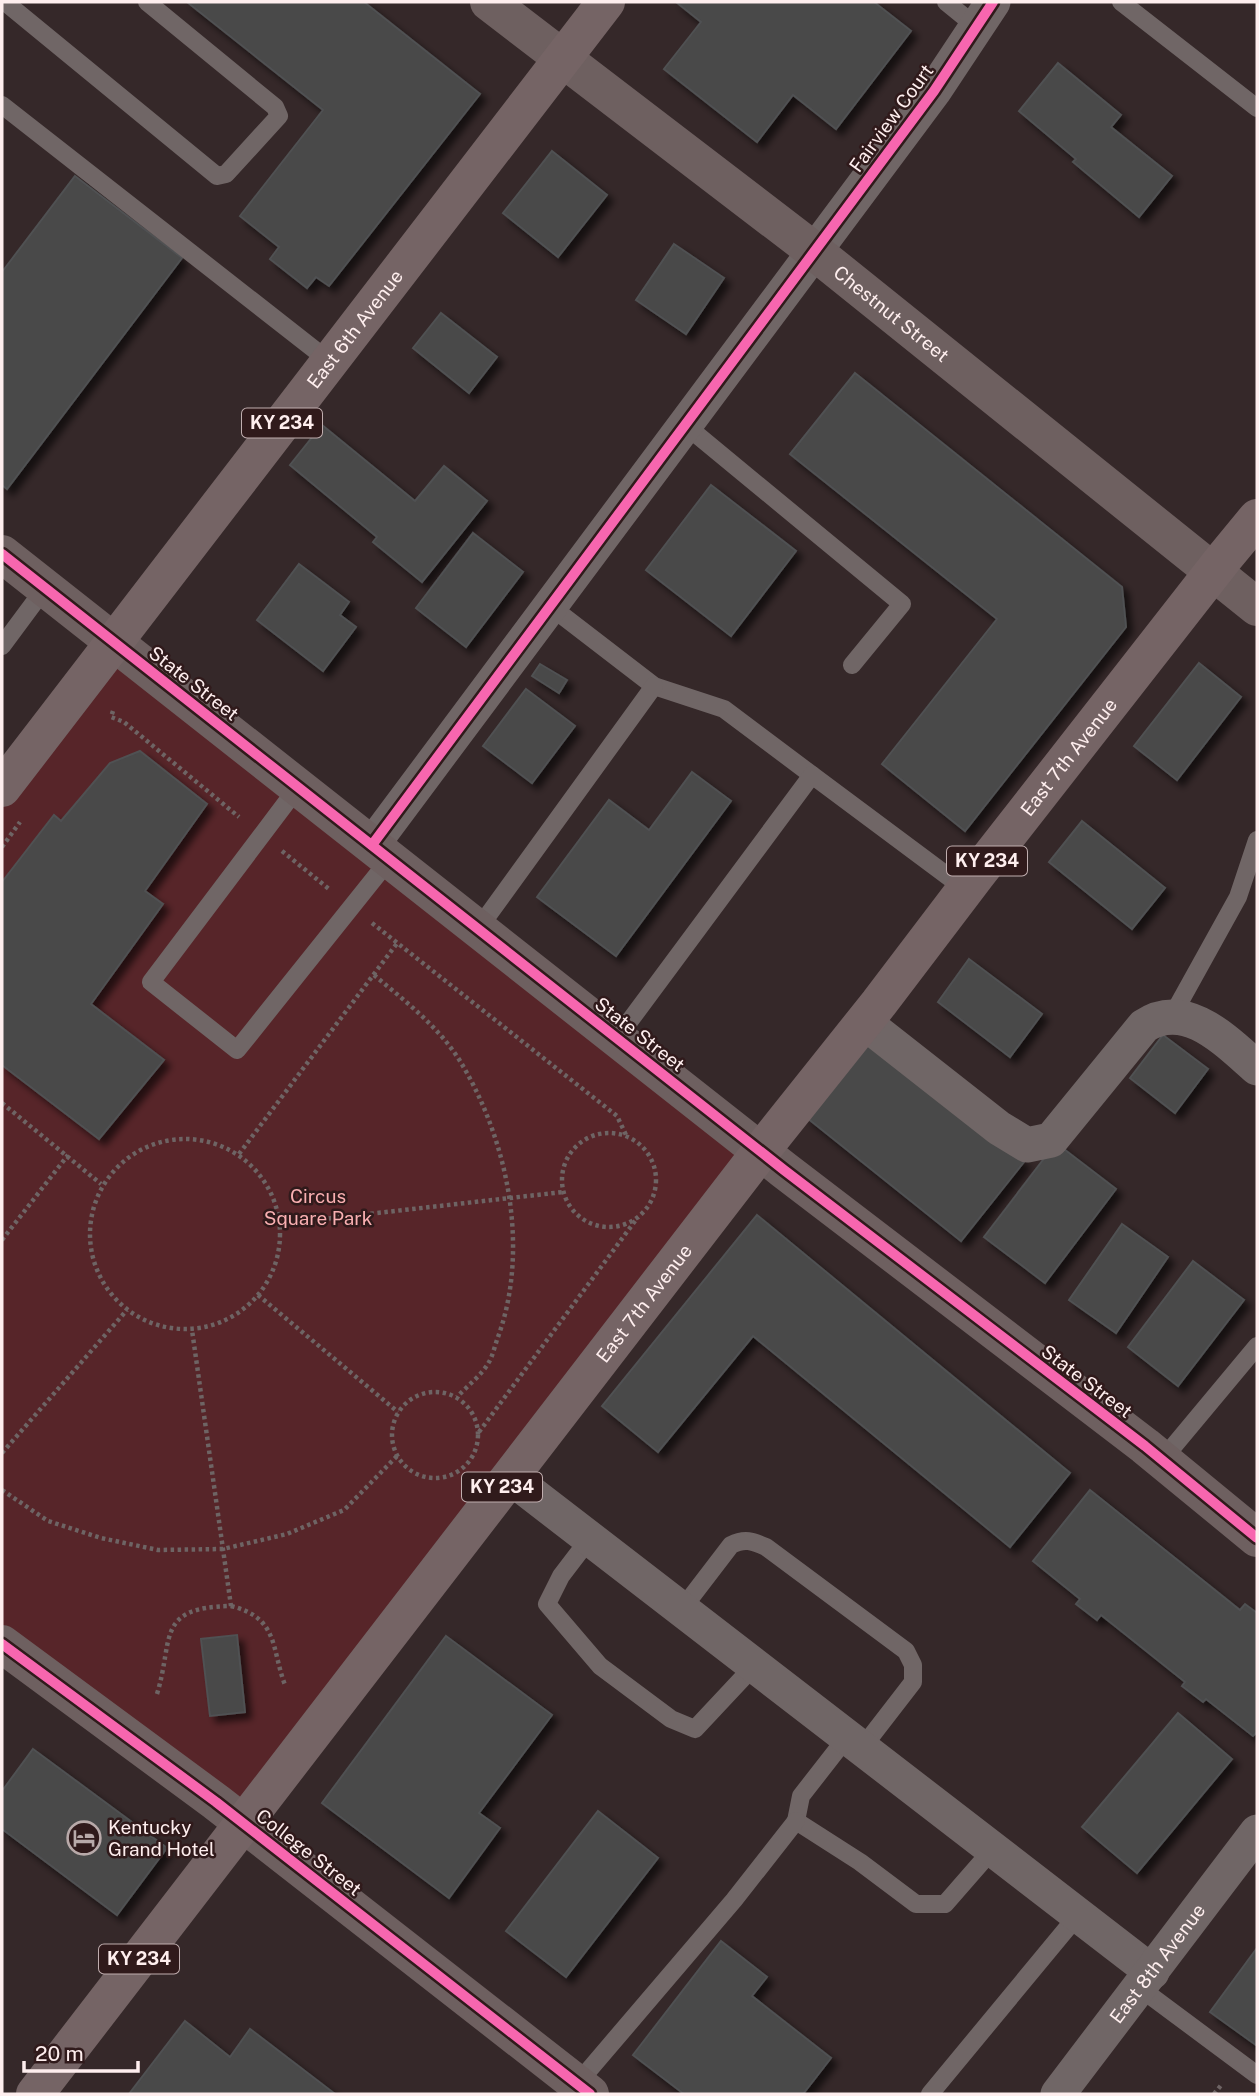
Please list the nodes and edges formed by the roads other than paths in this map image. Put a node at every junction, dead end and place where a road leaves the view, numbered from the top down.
1 (5, 2) edge
2 (147, 2) edge
3 (489, 2) edge
4 (606, 2) edge
5 (946, 2) edge
6 (1121, 2) edge
7 (986, 15) edge
8 (562, 58) junction
9 (2, 105) edge
10 (1257, 108) edge
11 (813, 251) junction
12 (330, 361) junction
13 (684, 424) junction
14 (1257, 518) edge
15 (2, 554) edge
16 (1214, 571) junction
17 (45, 588) junction
18 (550, 606) junction
19 (1257, 607) edge
20 (114, 642) junction
21 (2, 646) edge
22 (852, 665) dead end
23 (654, 686) junction
24 (6, 775) edge
25 (812, 775) junction
26 (298, 787) junction
27 (1257, 840) edge
28 (380, 853) junction
29 (965, 889) junction
30 (478, 929) junction
31 (1172, 1016) junction
32 (864, 1022) junction
33 (617, 1038) junction
34 (1257, 1068) edge
35 (761, 1151) junction
36 (1257, 1346) edge
37 (1162, 1460) junction
38 (510, 1477) junction
39 (590, 1538) junction
40 (1257, 1538) edge
41 (682, 1609) junction
42 (2, 1644) edge
43 (754, 1666) junction
44 (855, 1743) junction
45 (796, 1821) junction
46 (244, 1824) junction
47 (1257, 1832) edge
48 (993, 1849) junction
49 (1078, 1915) junction
50 (1146, 1980) junction
51 (1257, 2075) edge
52 (584, 2089) edge
53 (35, 2094) edge
54 (930, 2094) edge
55 (1058, 2094) edge

1 - 2 lane
3 - 8 street, Chestnut Street
4 - 8 main road, East 6th Avenue / KY 234
5 - 7 lane
6 - 10 lane
7 - 11 street, Fairview Court
8 - 11 street, Chestnut Street
8 - 12 main road, East 6th Avenue / KY 234
9 - 12 lane
11 - 13 street, Fairview Court
11 - 16 street, Chestnut Street
12 - 20 main road, East 6th Avenue / KY 234
13 - 18 street, Fairview Court
13 - 22 lane
14 - 16 main road, East 7th Avenue / KY 234
15 - 17 street, State Street
16 - 19 street, Chestnut Street
16 - 29 main road, East 7th Avenue / KY 234
17 - 20 street, State Street
17 - 21 lane
18 - 23 lane
18 - 28 street, Fairview Court
20 - 24 main road, East 6th Avenue / KY 234
20 - 26 street, State Street
23 - 25 lane
23 - 30 lane
25 - 29 lane
25 - 33 lane
26 - 28 street, State Street
26 - 28 lane
27 - 31 lane
28 - 30 street, State Street
29 - 32 main road, East 7th Avenue / KY 234
30 - 33 street, State Street
31 - 32 street
31 - 34 street
32 - 35 main road, East 7th Avenue / KY 234
33 - 35 street, State Street
35 - 37 street, State Street
35 - 38 main road, East 7th Avenue / KY 234
36 - 37 lane
37 - 40 street, State Street
38 - 39 street
38 - 46 main road, East 7th Avenue / KY 234
39 - 41 street
39 - 43 lane
41 - 43 street
41 - 44 lane
42 - 46 street, College Street
43 - 44 street
44 - 45 lane
44 - 48 street
45 - 48 lane
45 - 52 lane
46 - 52 street, College Street
46 - 53 main road, East 7th Avenue / KY 234
47 - 50 street, East 8th Avenue
48 - 49 street
49 - 50 street
49 - 54 lane
50 - 51 lane
50 - 55 street, East 8th Avenue

